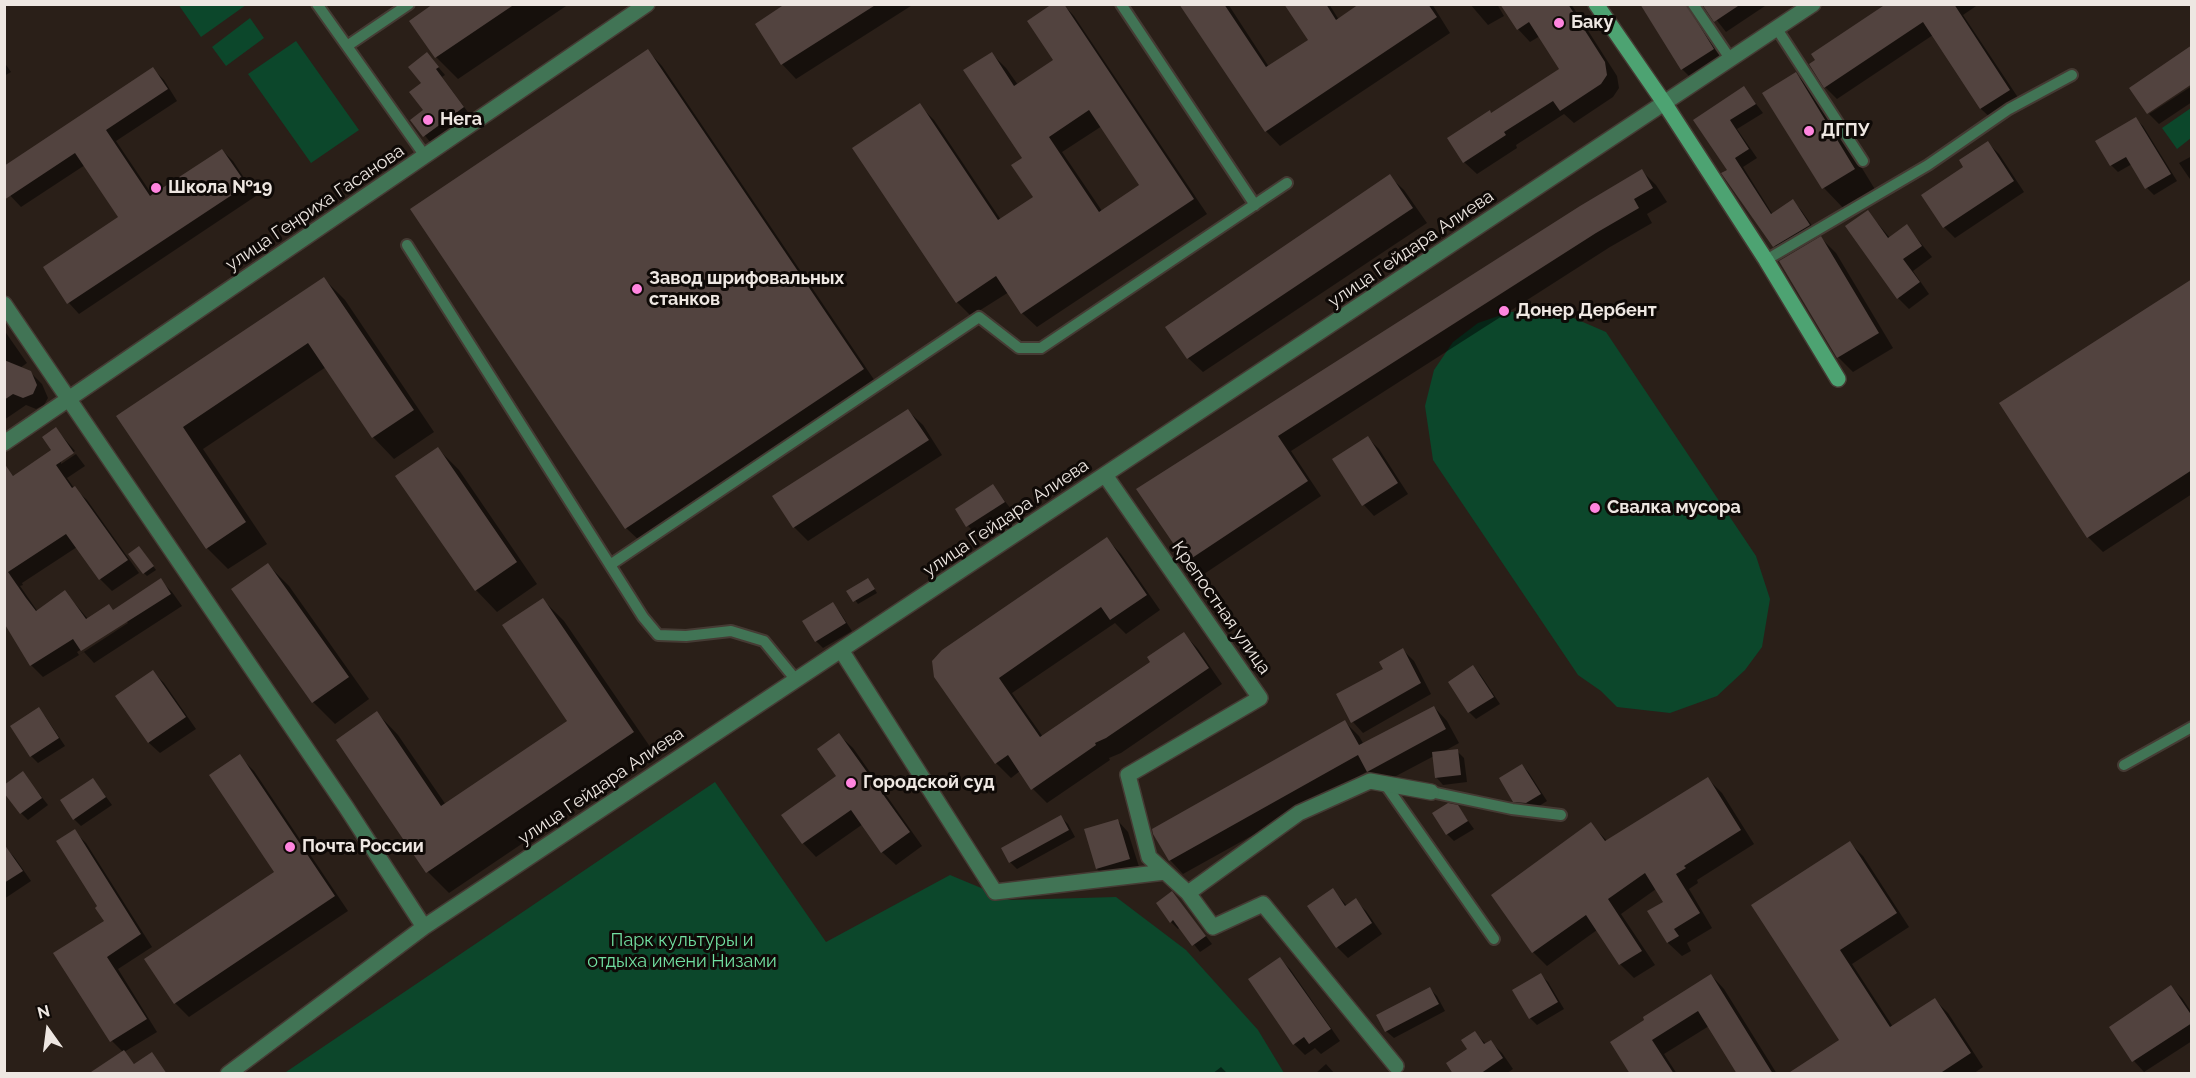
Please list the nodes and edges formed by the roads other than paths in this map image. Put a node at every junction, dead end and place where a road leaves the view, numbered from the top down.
1 (317, 4) edge
2 (409, 4) edge
3 (647, 4) edge
4 (1121, 4) edge
5 (1596, 4) edge
6 (1693, 4) edge
7 (1813, 4) edge
8 (1777, 29) junction
9 (347, 46) junction
10 (1731, 60) junction
11 (2072, 75) dead end
12 (1665, 104) junction
13 (425, 156) junction
14 (1863, 161) dead end
15 (1287, 183) dead end
16 (1255, 205) junction
17 (407, 245) dead end
18 (1766, 260) junction
19 (4, 304) edge
20 (1839, 378) dead end
21 (69, 400) junction
22 (4, 443) edge
23 (1105, 475) junction
24 (610, 566) junction
25 (841, 650) junction
26 (796, 680) junction
27 (2192, 727) edge
28 (2124, 765) dead end
29 (1385, 784) junction
30 (1431, 792) joint
31 (1561, 815) dead end
32 (1165, 872) junction
33 (1188, 893) junction
34 (424, 927) junction
35 (1494, 939) dead end
36 (1396, 1066) dead end
37 (228, 1074) edge

1 - 9 lane
2 - 9 lane
3 - 13 street, улица Генриха Гасанова
4 - 16 lane
5 - 12 street
6 - 10 lane
7 - 8 street, улица Гейдара Алиева
8 - 10 street, улица Гейдара Алиева
8 - 14 lane
9 - 13 lane
10 - 12 street, улица Гейдара Алиева
11 - 18 lane
12 - 18 street
12 - 23 street, улица Гейдара Алиева
13 - 21 street, улица Генриха Гасанова
15 - 16 lane
16 - 24 lane
17 - 24 lane
18 - 20 street
19 - 21 street
21 - 22 street, улица Генриха Гасанова
21 - 34 street
23 - 25 street, улица Гейдара Алиева
23 - 32 street, Крепостная улица
24 - 26 lane
25 - 26 street, улица Гейдара Алиева
25 - 32 street
26 - 34 street, улица Гейдара Алиева
27 - 28 lane
29 - 30 street
29 - 33 street
29 - 35 lane
30 - 31 lane
32 - 33 street, Крепостная улица
33 - 36 street, Крепостная улица
34 - 37 street, улица Гейдара Алиева

